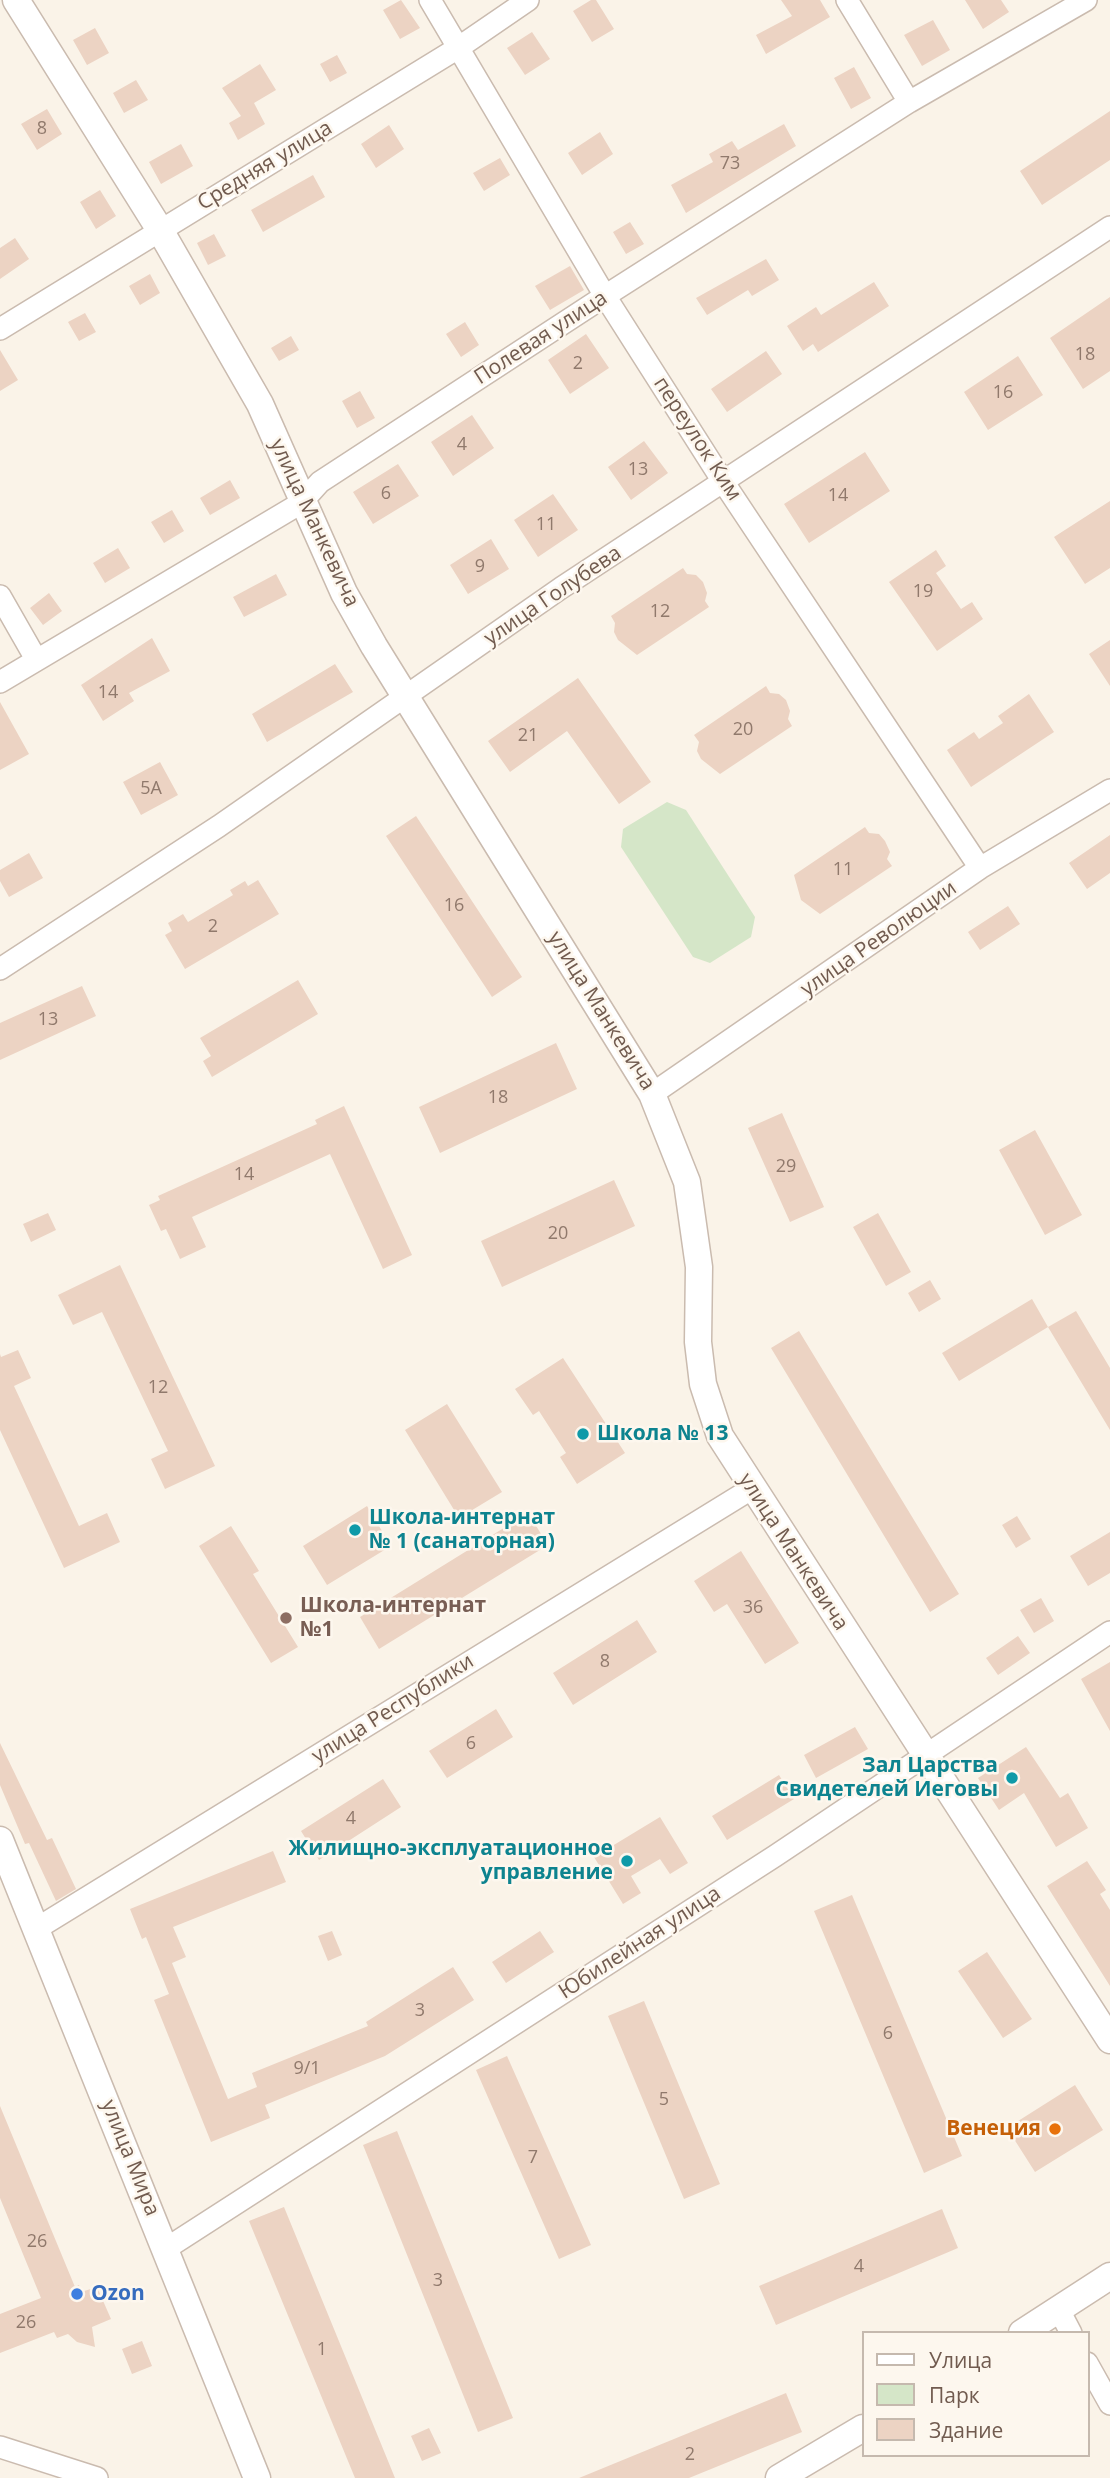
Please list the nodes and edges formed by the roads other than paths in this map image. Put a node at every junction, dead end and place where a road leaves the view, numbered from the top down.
1 (16, 0) edge
2 (430, 0) edge
3 (528, 0) edge
4 (847, 0) edge
5 (1086, 0) edge
6 (458, 48) junction
7 (909, 102) junction
8 (1110, 227) edge
9 (160, 230) junction
10 (606, 296) junction
11 (0, 329) edge
12 (724, 483) junction
13 (301, 503) junction
14 (0, 596) edge
15 (36, 659) junction
16 (0, 682) edge
17 (407, 697) junction
18 (1110, 790) edge
19 (981, 869) junction
20 (0, 969) edge
21 (652, 1094) junction
22 (751, 1489) junction
23 (1110, 1632) edge
24 (924, 1756) junction
25 (0, 1840) edge
26 (36, 1929) junction
27 (1110, 2040) edge
28 (167, 2248) junction
29 (1110, 2276) edge
30 (1065, 2321) edge
31 (1029, 2331) edge
32 (1089, 2367) edge
33 (1110, 2404) edge
34 (862, 2429) edge
35 (0, 2447) edge
36 (97, 2478) edge
37 (257, 2478) edge
38 (779, 2478) edge

1 - 9 street, улица Манкевича
2 - 6 street, переулок Ким
3 - 6 street, Средняя улица
4 - 7 street
5 - 7 street, Полевая улица
6 - 9 street, Средняя улица
6 - 10 street, переулок Ким
7 - 10 street, Полевая улица
8 - 12 street, улица Голубева
9 - 11 street, Средняя улица
9 - 13 street, улица Манкевича
10 - 12 street, переулок Ким
10 - 13 street, Полевая улица
12 - 17 street, улица Голубева
12 - 19 street, переулок Ким
13 - 15 street, Полевая улица
13 - 17 street, улица Манкевича
14 - 15 street
15 - 16 street, Полевая улица
17 - 20 street, улица Голубева
17 - 21 street, улица Манкевича
18 - 19 street, улица Революции
19 - 21 street, улица Революции
21 - 22 street, улица Манкевича
22 - 24 street, улица Манкевича
22 - 26 street, улица Республики
23 - 24 street, Юбилейная улица
24 - 27 street, улица Манкевича
24 - 28 street, Юбилейная улица
25 - 26 street, улица Мира
26 - 28 street, улица Мира
28 - 37 street, улица Мира
29 - 30 street
30 - 31 street
32 - 33 street
34 - 38 street
35 - 36 street

